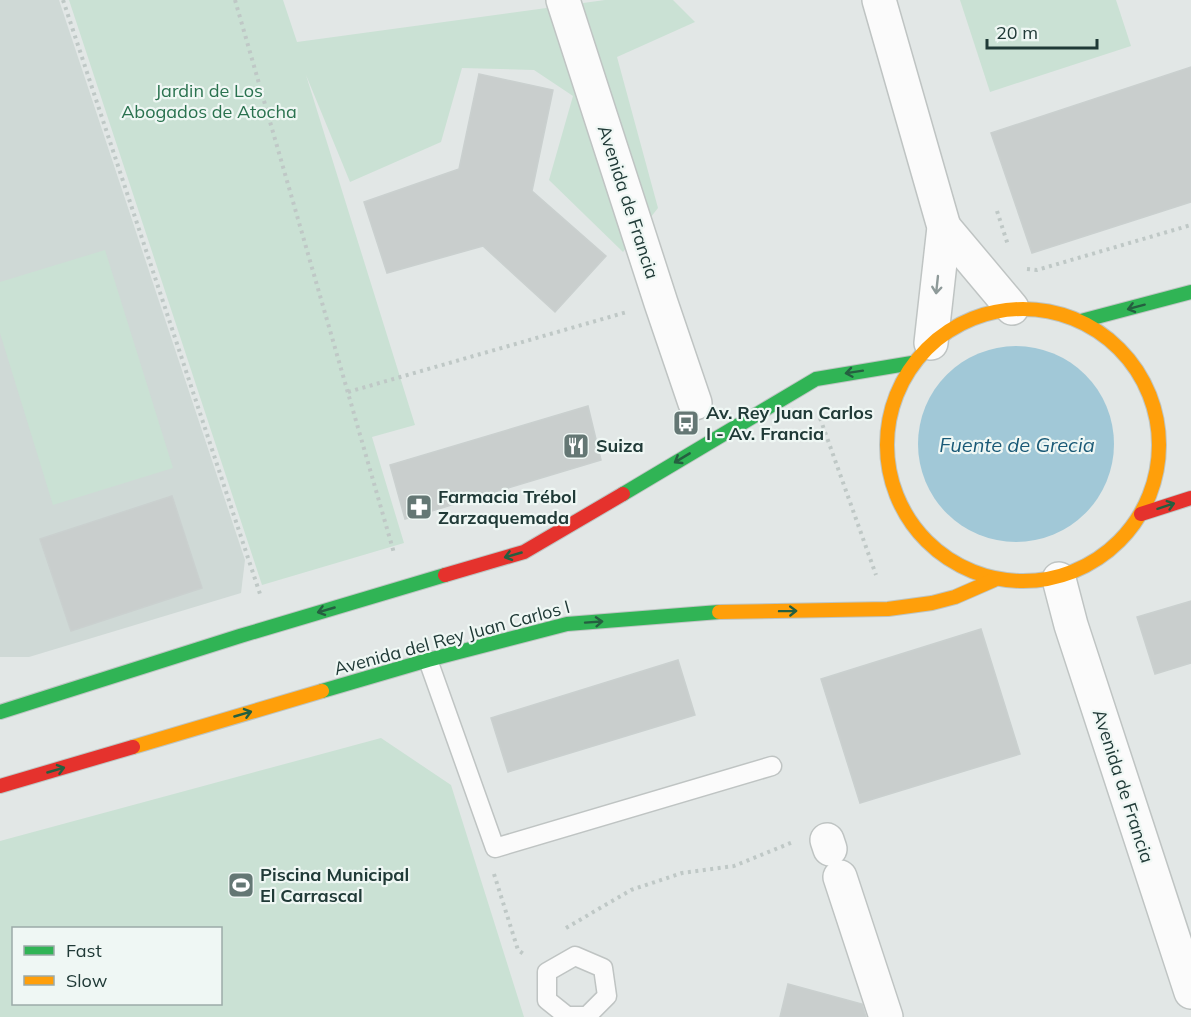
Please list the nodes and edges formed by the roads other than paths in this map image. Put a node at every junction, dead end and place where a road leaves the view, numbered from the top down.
1 (563, 0) edge
2 (879, 0) edge
3 (944, 227) junction
4 (1191, 292) edge
5 (1012, 308) junction
6 (1082, 321) junction
7 (921, 353) junction
8 (695, 403) dead end
9 (1191, 498) edge
10 (1142, 514) junction
11 (1059, 579) junction
12 (994, 580) junction
13 (428, 660) junction
14 (0, 712) edge
15 (772, 766) dead end
16 (0, 786) edge
17 (823, 852) road end
18 (1191, 992) edge
19 (587, 1016) edge
20 (886, 1017) edge

1 - 8 street, Avenida de Francia
2 - 3 street
3 - 5 street
3 -> 7 street
4 -> 6 main road
5 - 6 main road
5 - 7 main road
6 - 10 main road
7 - 12 main road
7 -> 14 main road
10 -> 9 main road
10 - 11 main road
11 - 12 main road
11 - 18 street, Avenida de Francia
13 -> 12 main road, Avenida del Rey Juan Carlos I
13 - 15 lane
16 -> 13 main road, Avenida del Rey Juan Carlos I
17 - 20 street
19 - 19 lane

